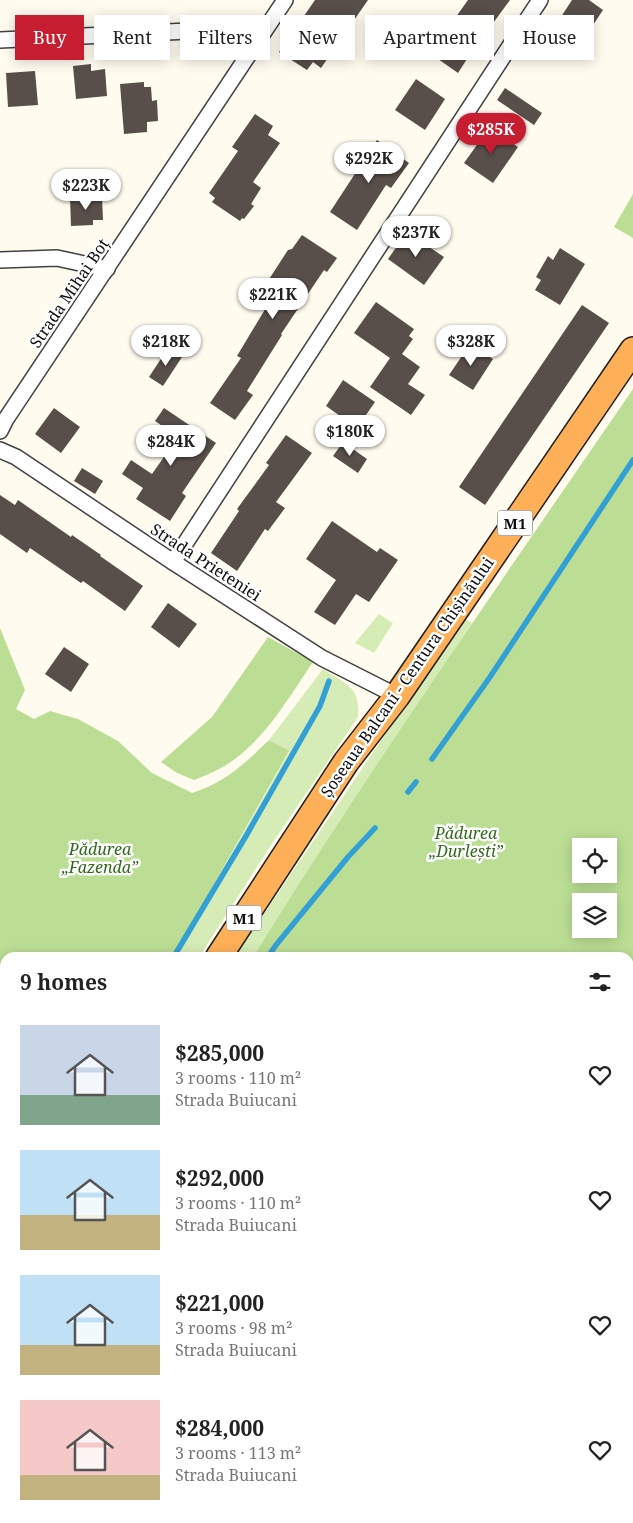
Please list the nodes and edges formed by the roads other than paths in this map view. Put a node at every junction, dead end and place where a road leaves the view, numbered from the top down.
1 (285, 0) edge
2 (540, 0) edge
3 (270, 22) edge
4 (180, 31) edge
5 (0, 40) edge
6 (245, 60) edge
7 (0, 260) edge
8 (107, 269) junction
9 (633, 350) edge
10 (0, 431) edge
11 (0, 450) edge
12 (172, 562) junction
13 (397, 696) junction
14 (222, 952) edge

1 - 3 street, Strada Mihai Boț
2 - 12 street
4 - 5 street
6 - 8 street, Strada Mihai Boț
7 - 8 street
8 - 10 street, Strada Mihai Boț
9 - 13 highway, Șoseaua Balcani - Centura Chișinăului / M1
11 - 12 street, Strada Prieteniei
12 - 13 street, Strada Prieteniei
13 - 14 highway, Șoseaua Balcani - Centura Chișinăului / M1

